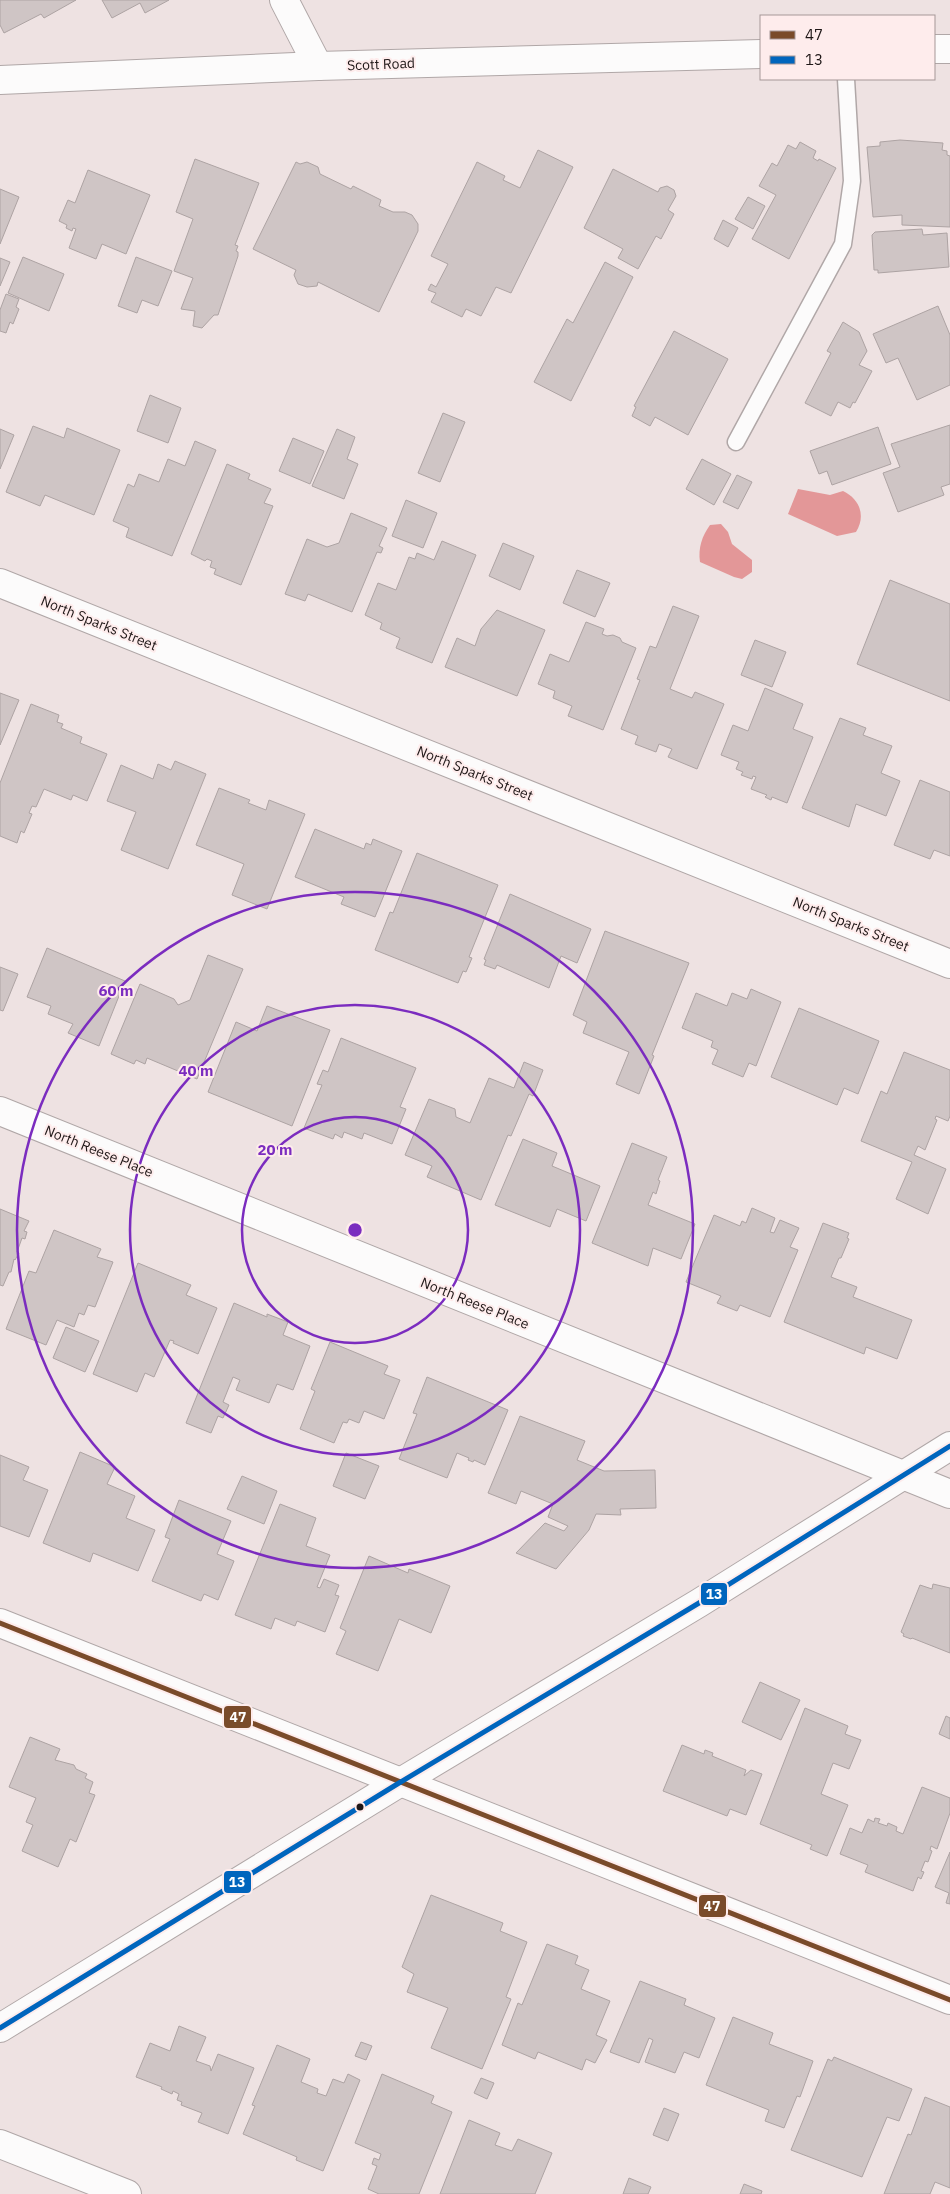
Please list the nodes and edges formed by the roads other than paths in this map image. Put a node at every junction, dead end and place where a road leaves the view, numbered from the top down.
1 (284, 0) edge
2 (950, 49) edge
3 (935, 50) edge
4 (760, 54) edge
5 (318, 66) junction
6 (0, 80) edge
7 (846, 80) edge
8 (736, 442) dead end
9 (0, 583) edge
10 (950, 964) edge
11 (0, 1111) edge
12 (950, 1446) edge
13 (903, 1476) junction
14 (950, 1494) edge
15 (0, 1623) edge
16 (399, 1783) junction
17 (950, 2000) edge
18 (0, 2028) edge
19 (0, 2144) edge
20 (127, 2194) edge

1 - 5 street
2 - 3 street
4 - 5 street, Scott Road
5 - 6 street, Scott Road
7 - 8 lane
9 - 10 street, North Sparks Street
11 - 13 street, North Reese Place
12 - 13 street
13 - 14 street, North Reese Place
13 - 16 street
15 - 16 street
16 - 17 street
16 - 18 street
19 - 20 street

